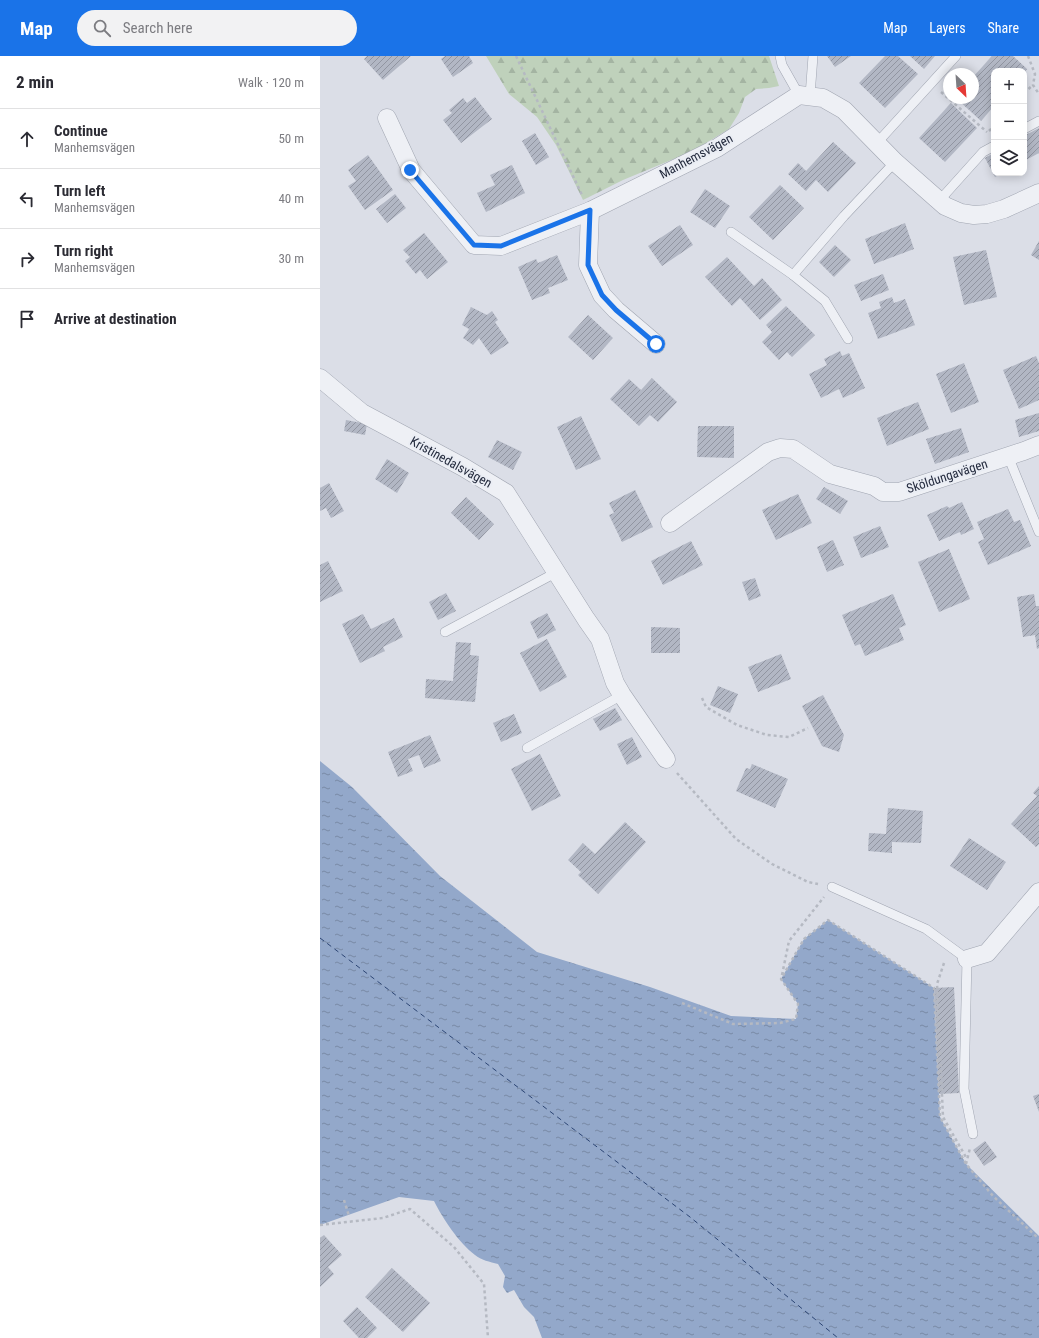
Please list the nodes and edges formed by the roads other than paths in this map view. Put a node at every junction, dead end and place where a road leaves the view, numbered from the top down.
1 (780, 56) edge
2 (813, 56) edge
3 (956, 56) edge
4 (804, 96) junction
5 (387, 118) dead end
6 (1039, 121) edge
7 (1027, 127) edge
8 (876, 144) junction
9 (991, 148) edge
10 (894, 162) junction
11 (1039, 194) edge
12 (939, 201) junction
13 (590, 210) junction
14 (731, 232) dead end
15 (793, 275) junction
16 (848, 339) dead end
17 (656, 344) dead end
18 (320, 378) edge
19 (1039, 445) edge
20 (1008, 456) junction
21 (670, 523) dead end
22 (1039, 532) edge
23 (557, 572) junction
24 (445, 632) dead end
25 (622, 695) junction
26 (527, 748) dead end
27 (666, 758) dead end
28 (832, 887) road end
29 (1039, 892) edge
30 (967, 959) junction
31 (973, 1134) dead end

1 - 4 lane
2 - 4 lane
3 - 8 lane
4 - 8 street
4 - 13 street, Manhemsvägen
5 - 13 street, Manhemsvägen
6 - 7 lane
8 - 10 street
9 - 12 lane
10 - 12 street
10 - 15 lane
11 - 12 street
13 - 17 street
14 - 15 lane
15 - 16 lane
18 - 23 street, Kristinedalsvägen
19 - 20 street, Sköldungavägen
20 - 21 street, Sköldungavägen
20 - 22 lane
23 - 24 lane
23 - 25 street, Kristinedalsvägen
25 - 26 lane
25 - 27 street, Kristinedalsvägen
28 - 30 lane
29 - 30 street
30 - 31 lane

